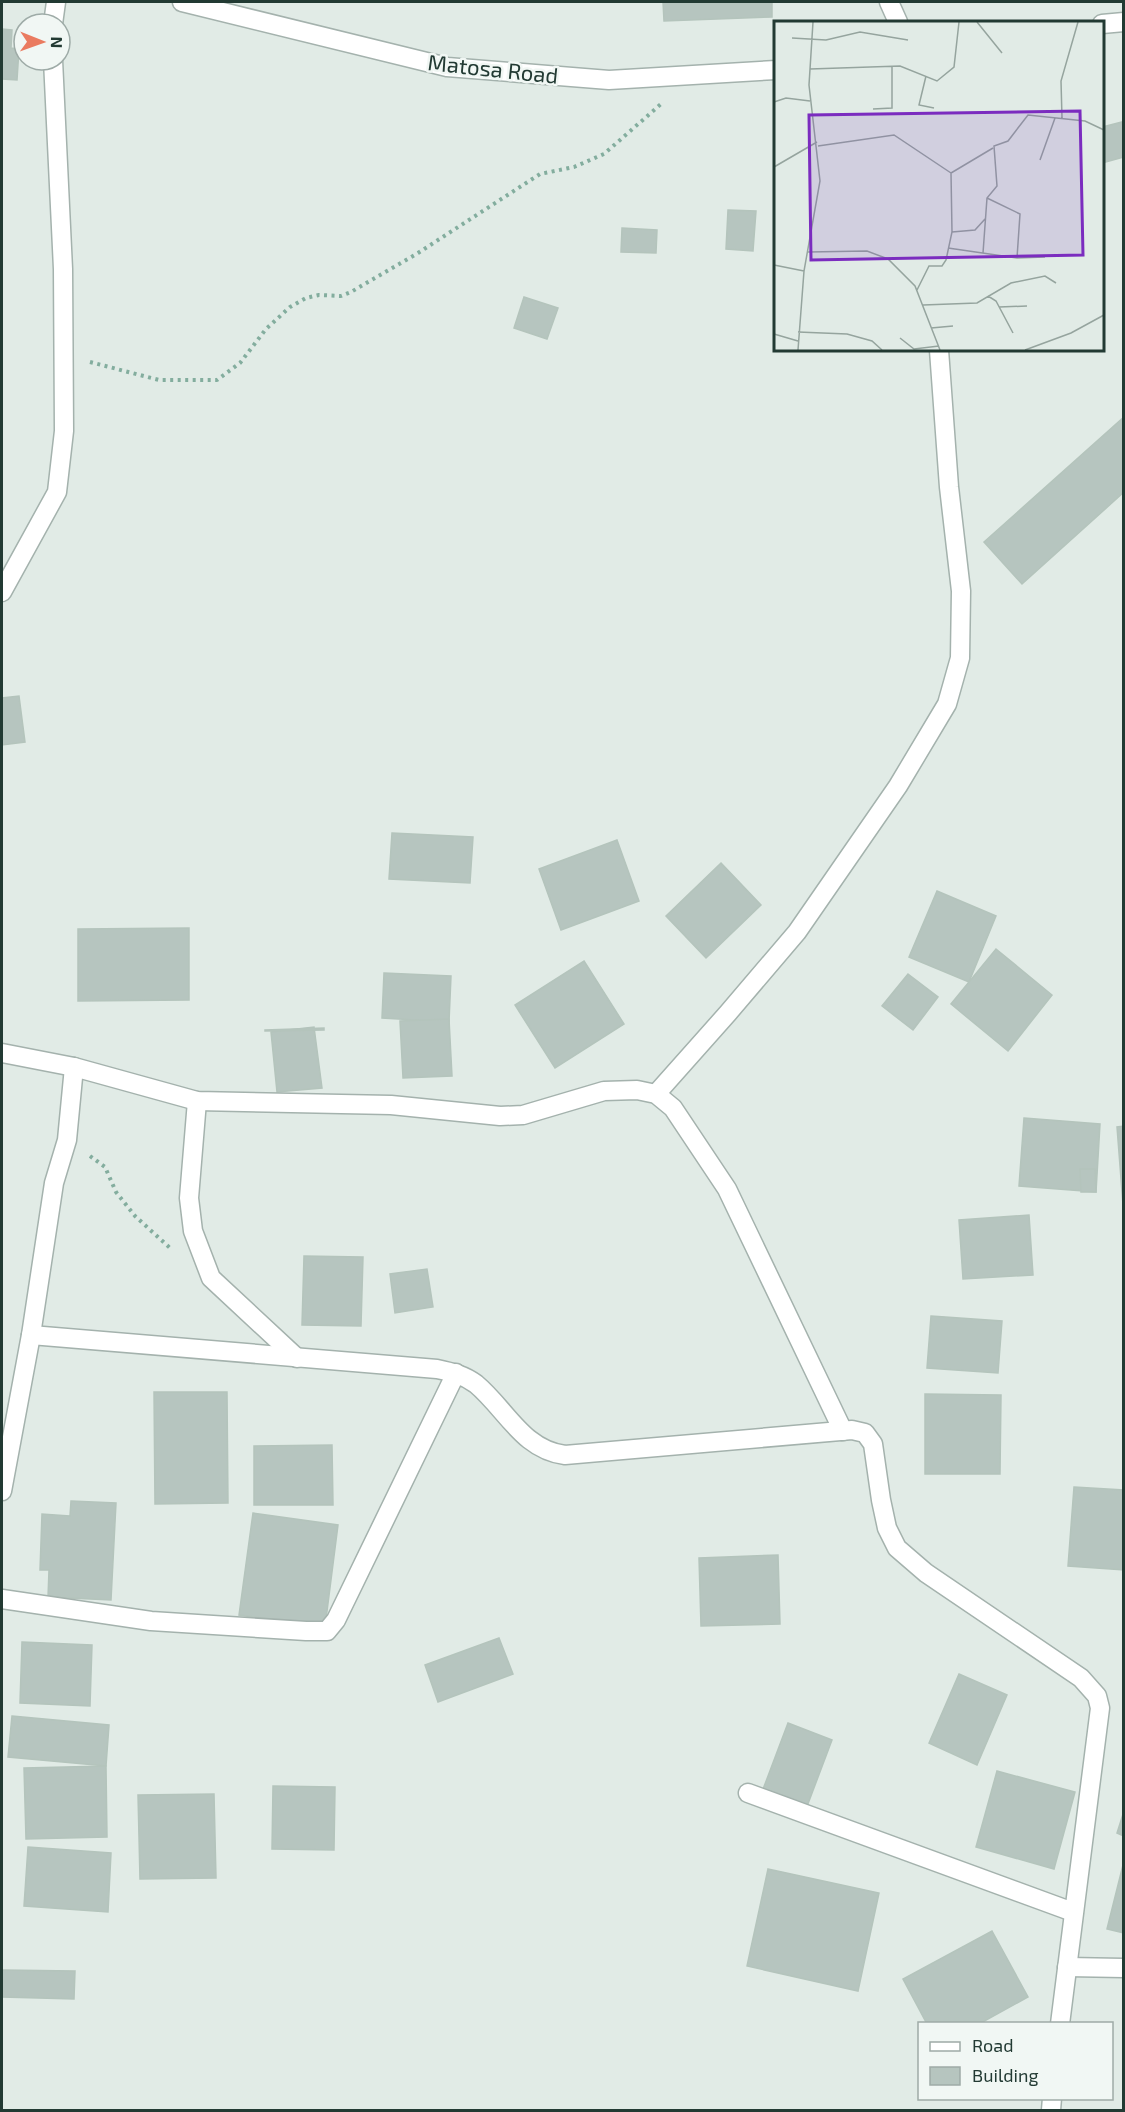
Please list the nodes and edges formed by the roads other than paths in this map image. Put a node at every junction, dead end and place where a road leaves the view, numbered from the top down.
1 (182, 2) edge
2 (889, 2) edge
3 (898, 21) edge
4 (1124, 22) edge
5 (1104, 24) edge
6 (774, 70) edge
7 (54, 72) edge
8 (939, 351) edge
9 (2, 592) edge
10 (2, 1053) edge
11 (74, 1067) junction
12 (656, 1094) junction
13 (197, 1101) junction
14 (31, 1335) junction
15 (297, 1358) junction
16 (456, 1373) junction
17 (843, 1431) junction
18 (2, 1491) edge
19 (2, 1599) edge
20 (748, 1793) dead end
21 (1073, 1912) junction
22 (1067, 1967) junction
23 (1124, 1968) edge
24 (1060, 2022) edge

1 - 6 street, Matosa Road
2 - 3 street
4 - 5 street
7 - 9 street
8 - 12 street
10 - 11 street
11 - 13 street
11 - 14 street
12 - 13 street
12 - 17 street
13 - 15 street
14 - 15 street
14 - 18 street
15 - 16 street
16 - 17 street
16 - 19 street
17 - 21 street
20 - 21 street
21 - 22 street
22 - 23 street
22 - 24 street

